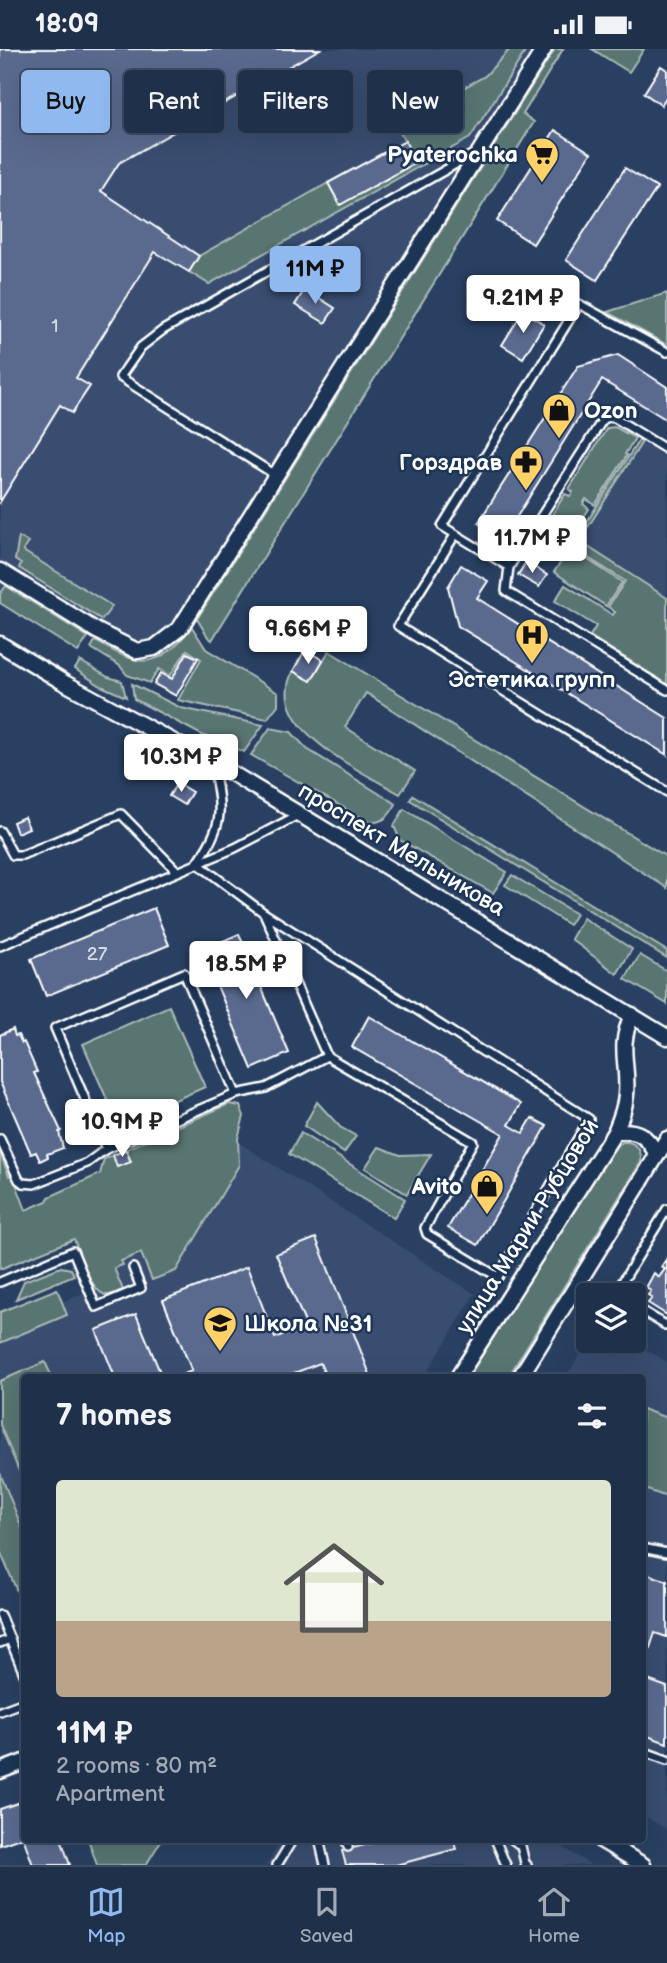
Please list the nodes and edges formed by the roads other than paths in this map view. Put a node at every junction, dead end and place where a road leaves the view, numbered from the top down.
1 (544, 49) edge
2 (480, 150) junction
3 (667, 352) edge
4 (667, 450) edge
5 (277, 476) junction
6 (455, 534) junction
7 (509, 567) junction
8 (0, 571) edge
9 (0, 644) edge
10 (667, 690) edge
11 (213, 763) junction
12 (667, 792) edge
13 (301, 814) junction
14 (0, 831) edge
15 (197, 863) junction
16 (177, 871) junction
17 (264, 913) junction
18 (0, 946) edge
19 (632, 1015) junction
20 (667, 1037) edge
21 (327, 1056) junction
22 (236, 1094) junction
23 (615, 1132) junction
24 (0, 1139) edge
25 (667, 1139) edge
26 (106, 1149) junction
27 (657, 1155) junction
28 (667, 1209) edge
29 (132, 1268) dead end
30 (498, 1276) junction
31 (0, 1282) edge
32 (622, 1283) edge
33 (515, 1286) junction
34 (646, 1313) edge
35 (667, 1326) edge
36 (460, 1374) edge
37 (522, 1374) edge
38 (646, 1549) edge
39 (667, 1553) edge
40 (0, 1615) edge
41 (10, 1639) junction
42 (0, 1643) edge
43 (21, 1666) edge
44 (21, 1703) edge
45 (0, 1711) edge
46 (646, 1752) edge
47 (667, 1760) edge
48 (21, 1763) edge
49 (0, 1770) edge
50 (291, 1843) edge
51 (320, 1843) edge
52 (497, 1843) edge
53 (517, 1843) edge
54 (606, 1843) edge
55 (277, 1865) edge
56 (325, 1865) edge
57 (506, 1865) edge
58 (527, 1865) edge
59 (643, 1865) edge

1 - 2 street
2 - 5 street
2 - 5 lane
3 - 6 lane
4 - 7 lane
5 - 8 street
6 - 7 lane
6 - 12 lane
7 - 10 lane
9 - 11 street, проспект Мельникова
11 - 13 street, проспект Мельникова
11 - 15 lane
13 - 15 lane
13 - 19 street, проспект Мельникова
14 - 16 lane
15 - 16 lane
15 - 17 lane
16 - 18 lane
17 - 21 lane
17 - 30 lane
19 - 20 street, проспект Мельникова
19 - 23 street, улица Марии Рубцовой
21 - 22 lane
21 - 30 lane
22 - 26 lane
22 - 26 lane
23 - 27 street
23 - 33 street, улица Марии Рубцовой
24 - 26 lane
25 - 27 street
27 - 37 street
28 - 32 lane
29 - 31 lane
30 - 33 lane
33 - 36 street, улица Марии Рубцовой
34 - 35 lane
38 - 39 lane
40 - 41 lane
41 - 42 lane
41 - 43 lane
44 - 45 lane
46 - 47 lane
48 - 49 street
50 - 55 lane
51 - 56 lane
52 - 57 lane
53 - 58 lane
54 - 59 street

